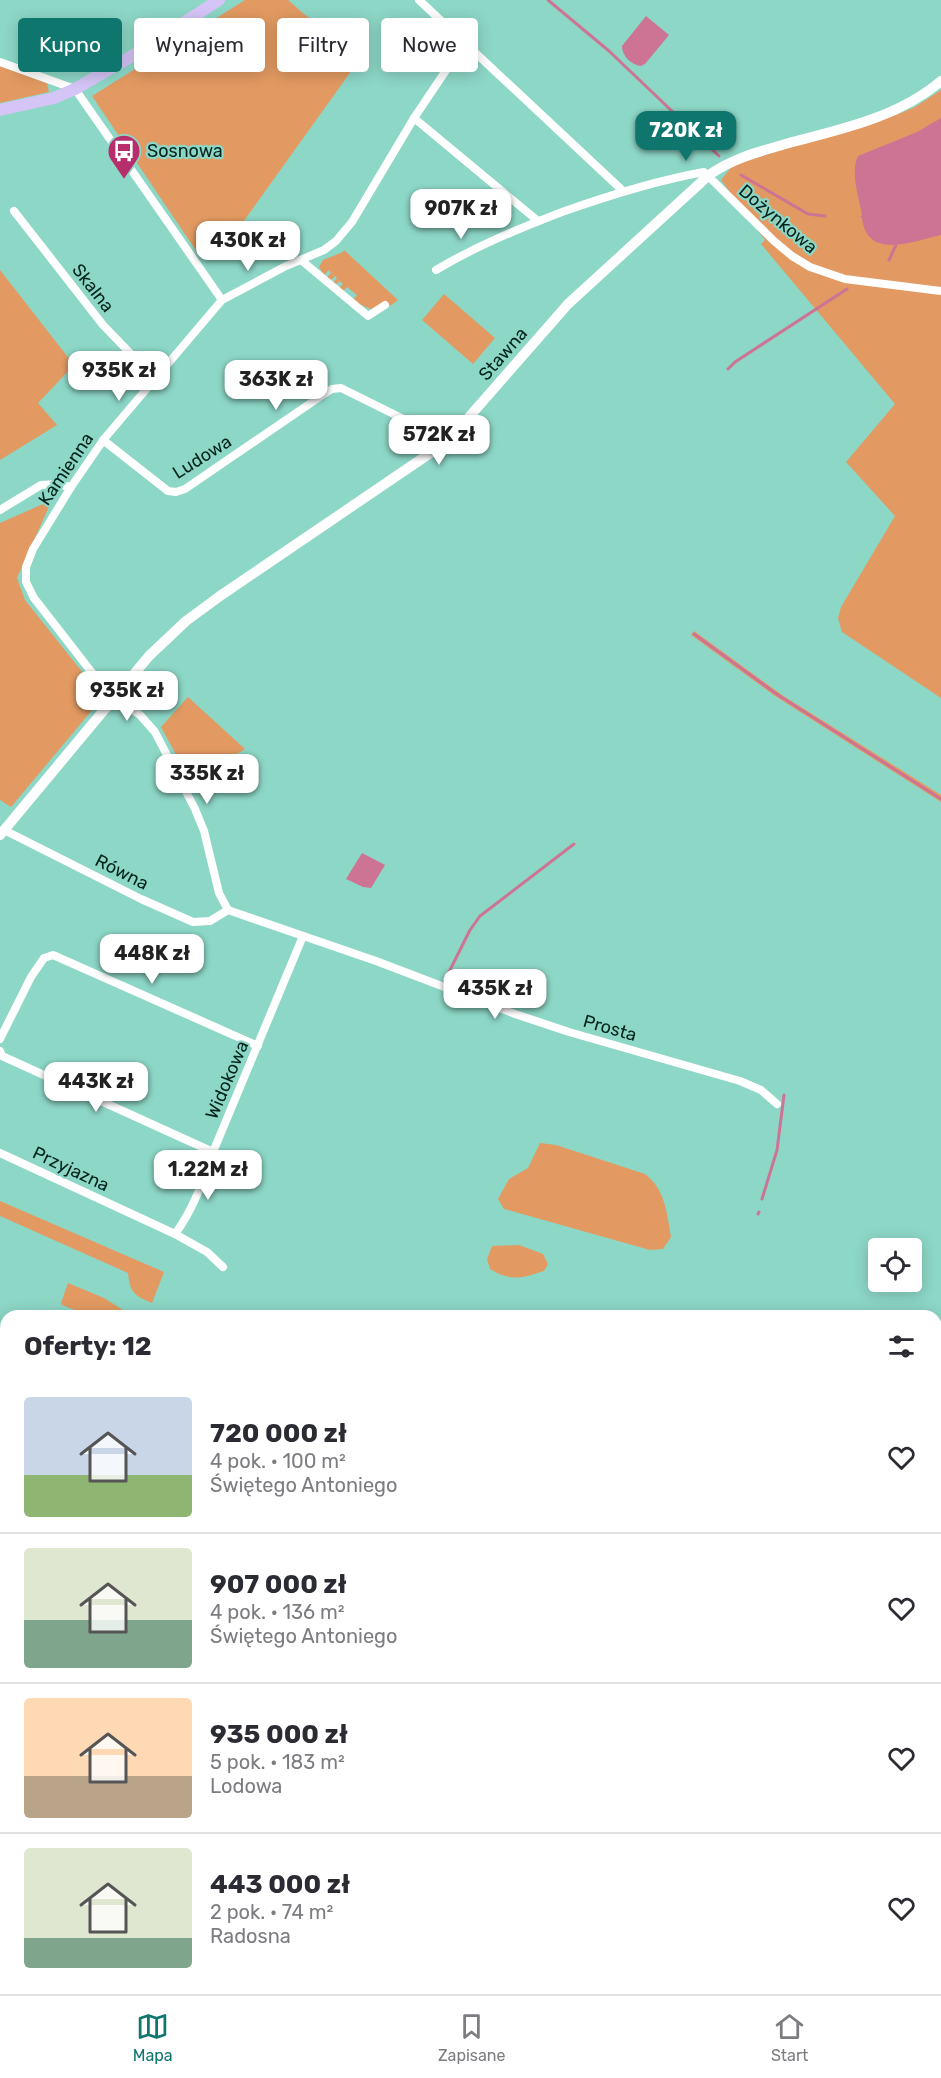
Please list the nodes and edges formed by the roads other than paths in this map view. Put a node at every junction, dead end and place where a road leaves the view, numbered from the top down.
1 (219, 0) edge
2 (419, 0) edge
3 (439, 18) edge
4 (478, 54) edge
5 (0, 62) edge
6 (445, 72) edge
7 (941, 81) edge
8 (75, 89) junction
9 (0, 110) edge
10 (414, 118) junction
11 (709, 175) junction
12 (622, 190) junction
13 (14, 211) dead end
14 (538, 221) junction
15 (301, 260) junction
16 (436, 270) dead end
17 (941, 291) edge
18 (222, 300) junction
19 (385, 305) dead end
20 (154, 380) junction
21 (103, 440) junction
22 (448, 441) junction
23 (71, 487) junction
24 (0, 510) edge
25 (115, 697) junction
26 (2, 832) edge
27 (228, 910) junction
28 (303, 936) junction
29 (0, 1040) edge
30 (258, 1046) junction
31 (0, 1051) edge
32 (777, 1104) dead end
33 (213, 1152) junction
34 (0, 1153) edge
35 (175, 1234) junction
36 (223, 1267) dead end

1 - 8 main road
2 - 3 street
4 - 12 street
5 - 8 street
6 - 10 street, Kamienna
7 - 11 street, Stawna
8 - 9 main road
8 - 18 street
10 - 14 street
10 - 15 street, Kamienna
11 - 12 street
11 - 17 street, Dożynkowa
11 - 22 street, Stawna
12 - 14 street
13 - 20 street, Skalna
14 - 16 street
15 - 18 street, Kamienna
15 - 19 street
18 - 20 street, Kamienna
20 - 21 street, Kamienna
21 - 22 street, Ludowa
21 - 23 street, Kamienna
22 - 25 street, Stawna
23 - 24 street
23 - 25 street, Kamienna
25 - 26 street, Stawna
25 - 27 street, Kamienna
26 - 27 street, Równa
27 - 28 street, Prosta
28 - 30 street, Widokowa
28 - 32 street, Prosta
29 - 30 street
30 - 33 street, Widokowa
31 - 33 street
33 - 35 street, Widokowa
34 - 35 street, Przyjazna
35 - 36 street, Przyjazna

